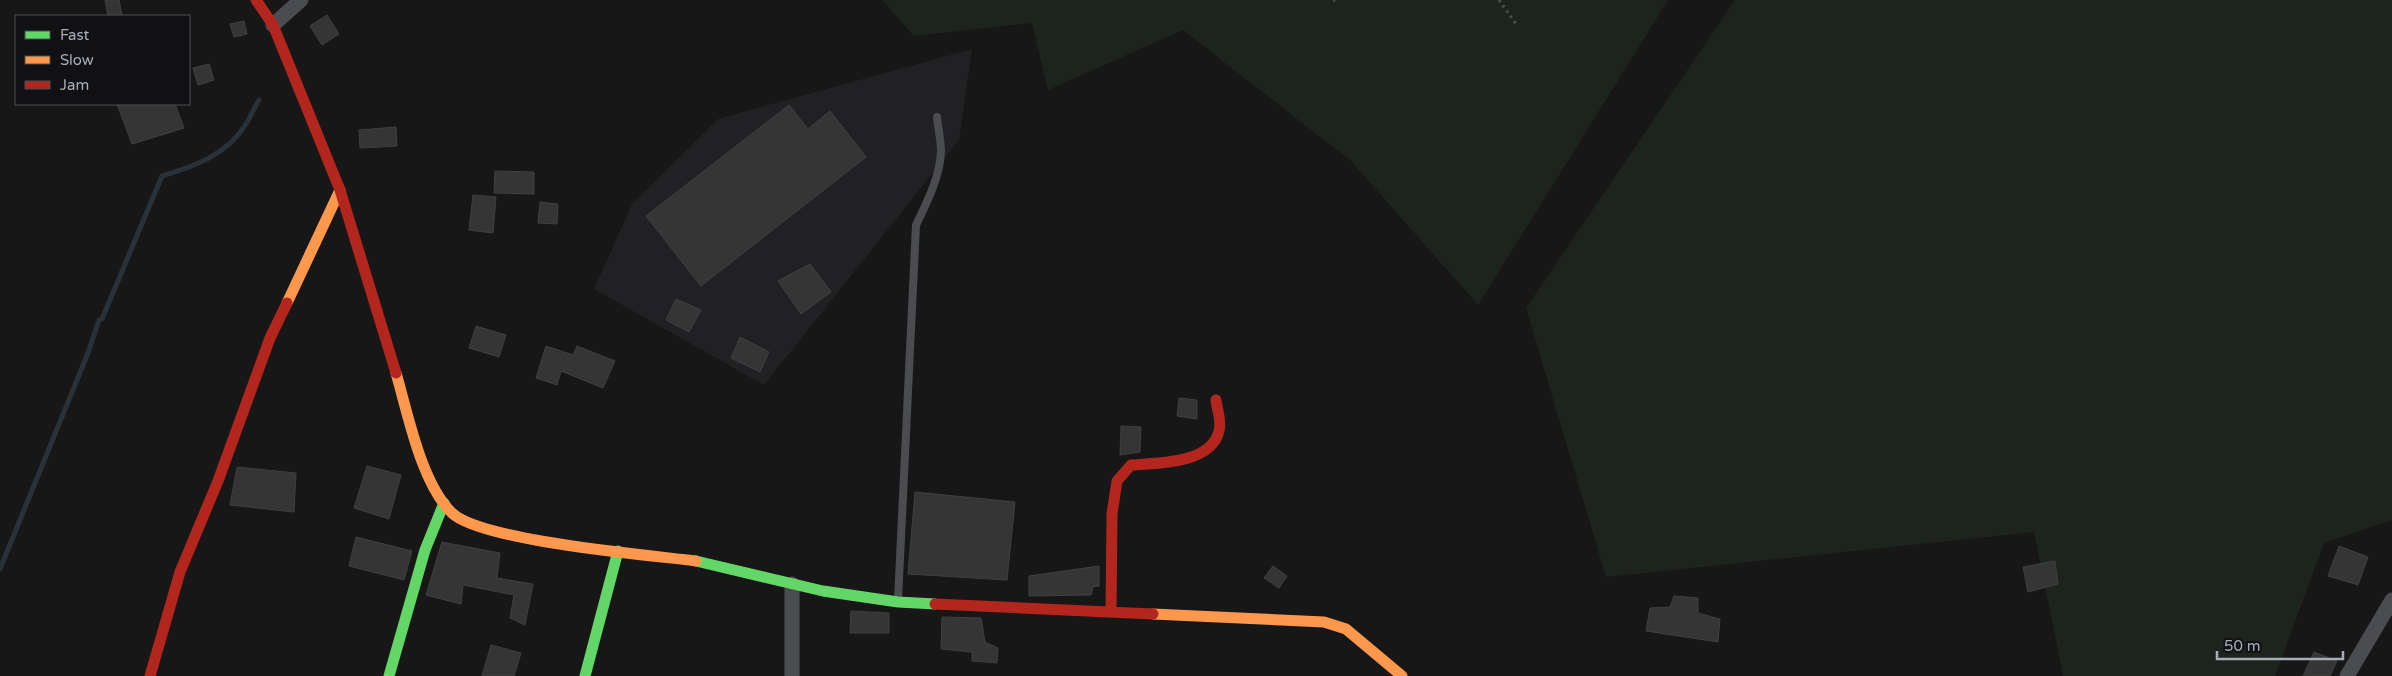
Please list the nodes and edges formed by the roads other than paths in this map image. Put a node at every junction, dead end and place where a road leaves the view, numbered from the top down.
1 (256, 0) edge
2 (301, 0) edge
3 (273, 26) junction
4 (936, 117) dead end
5 (340, 190) junction
6 (1216, 400) dead end
7 (444, 503) junction
8 (618, 551) junction
9 (792, 584) junction
10 (2392, 600) edge
11 (898, 602) junction
12 (1111, 612) junction
13 (150, 676) edge
14 (389, 676) edge
15 (585, 676) edge
16 (792, 676) edge
17 (1402, 676) edge
18 (2347, 676) edge

1 - 3 street
2 - 3 street
3 - 5 street
4 - 11 lane
5 - 7 street
5 - 13 street
6 - 12 street
7 - 8 street
7 - 14 street
8 - 9 street
8 - 15 street
9 - 11 street
9 - 16 street
10 - 18 street
11 - 12 street
12 - 17 street

